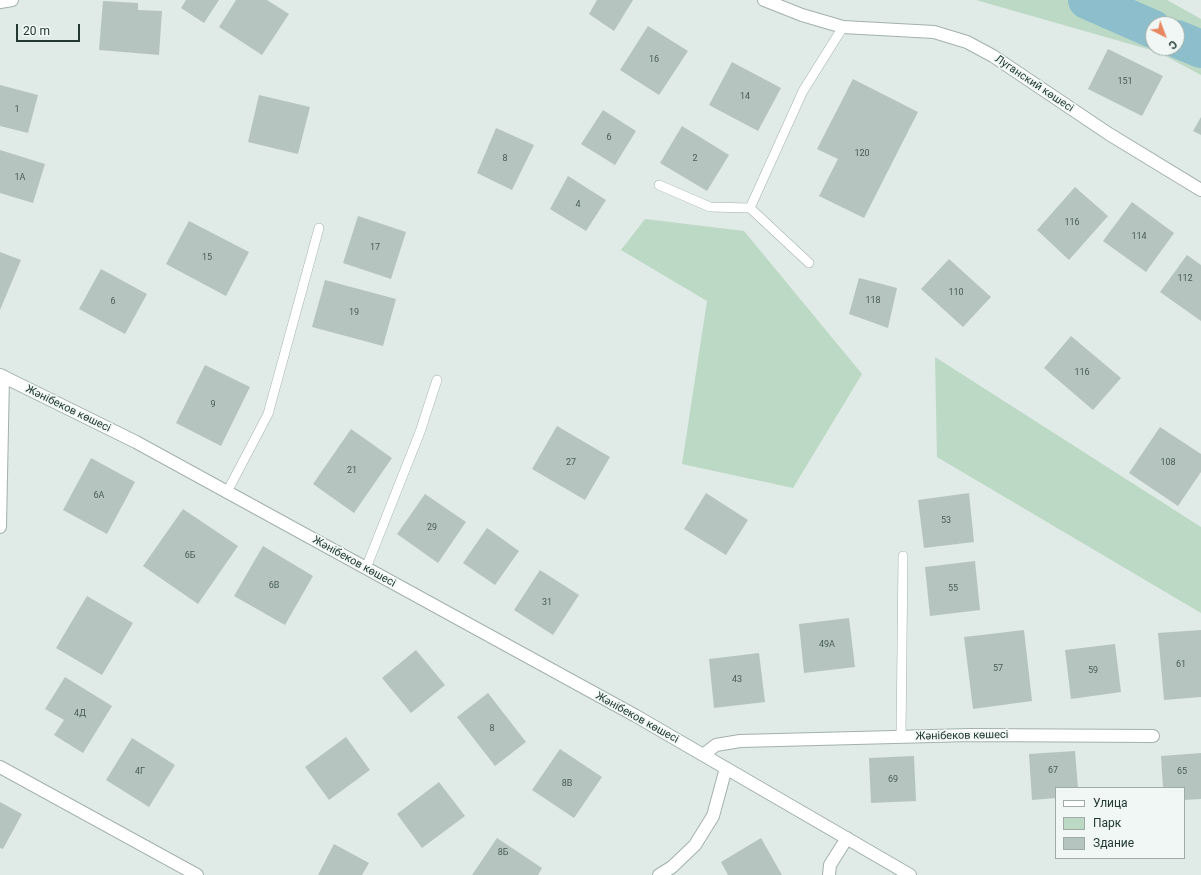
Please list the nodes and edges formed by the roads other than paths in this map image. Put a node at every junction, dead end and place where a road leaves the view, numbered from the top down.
1 (12, 0) edge
2 (764, 0) edge
3 (0, 2) edge
4 (846, 27) junction
5 (659, 184) dead end
6 (1201, 190) edge
7 (750, 208) junction
8 (319, 228) dead end
9 (809, 263) dead end
10 (2, 376) edge
11 (437, 380) dead end
12 (227, 492) junction
13 (0, 527) edge
14 (903, 556) dead end
15 (366, 568) junction
16 (901, 736) junction
17 (1153, 736) dead end
18 (704, 755) junction
19 (0, 767) edge
20 (726, 768) junction
21 (847, 838) junction
22 (197, 875) edge
23 (660, 875) edge
24 (829, 875) edge
25 (910, 875) edge

1 - 3 street
2 - 4 street, Луганский көшесі
4 - 6 street, Луганский көшесі
4 - 7 lane
5 - 7 lane
7 - 9 lane
8 - 12 lane
10 - 12 street, Жәнібеков көшесі
10 - 13 street
11 - 15 lane
12 - 15 street, Жәнібеков көшесі
14 - 16 lane
15 - 18 street, Жәнібеков көшесі
16 - 17 street, Жәнібеков көшесі
16 - 18 street, Жәнібеков көшесі
18 - 20 street, Жәнібеков көшесі
19 - 22 street
20 - 21 street, Жәнібеков көшесі
20 - 23 street
21 - 24 street
21 - 25 street, Жәнібеков көшесі

